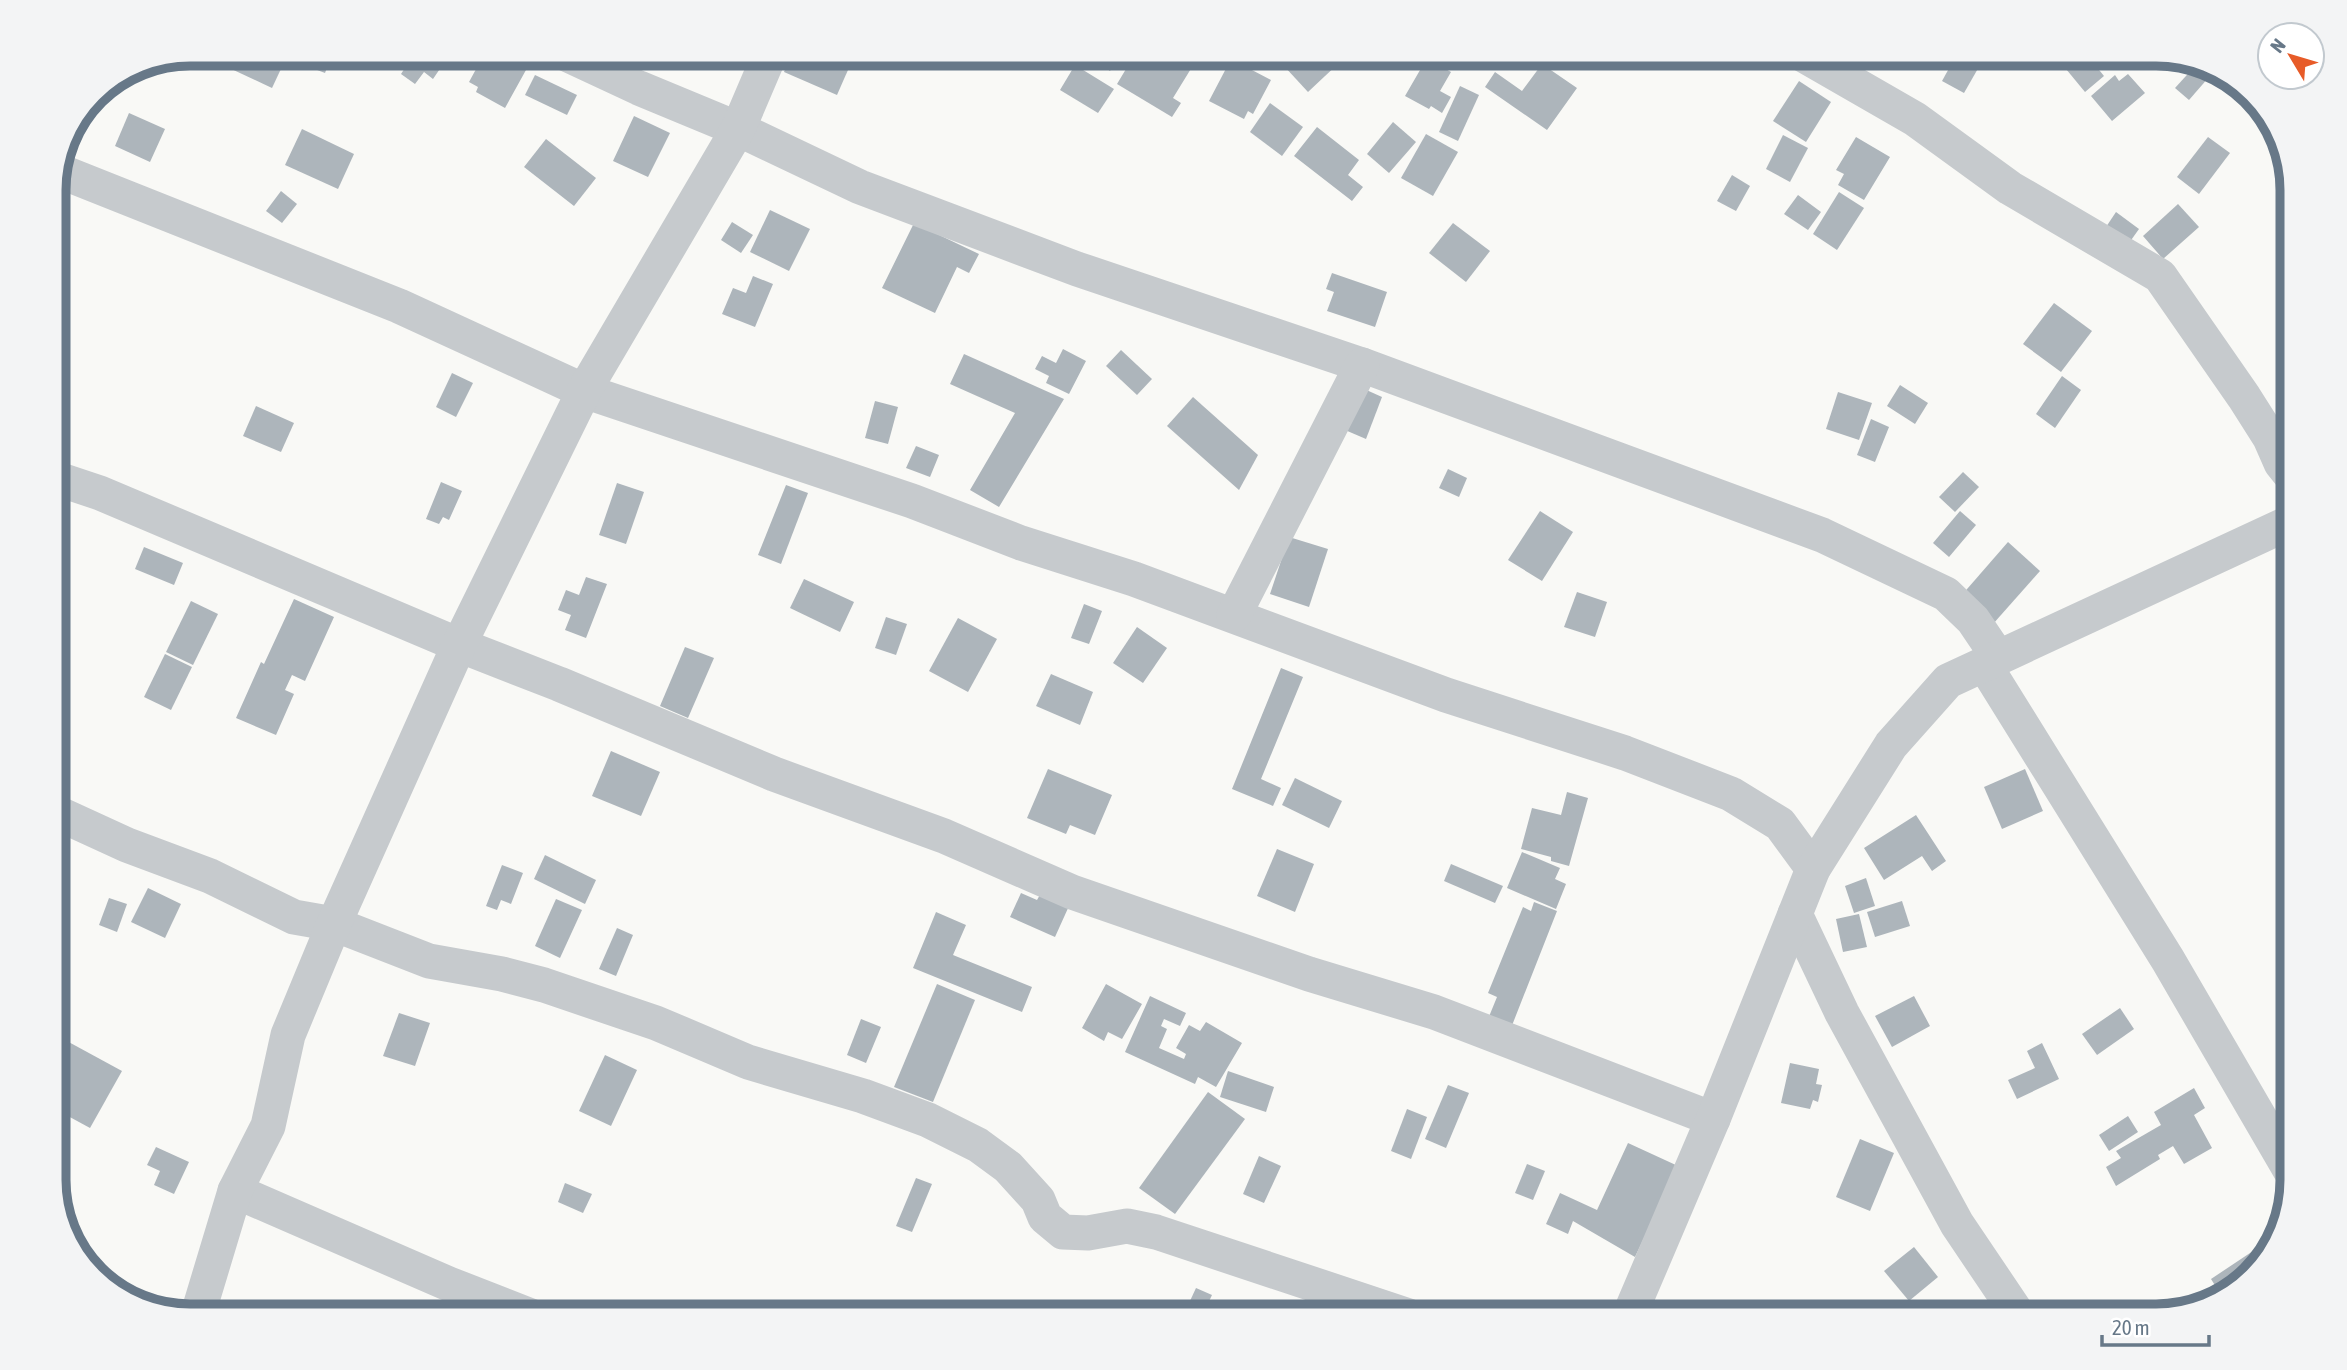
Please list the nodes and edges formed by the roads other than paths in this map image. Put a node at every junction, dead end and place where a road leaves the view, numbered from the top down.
1 (592, 66) edge
2 (765, 66) edge
3 (1823, 66) edge
4 (738, 129) junction
5 (68, 174) edge
6 (1362, 365) junction
7 (584, 391) junction
8 (2280, 461) edge
9 (67, 482) edge
10 (2280, 527) edge
11 (1234, 615) junction
12 (459, 645) junction
13 (1991, 660) junction
14 (67, 818) edge
15 (1813, 869) junction
16 (1795, 915) junction
17 (334, 924) junction
18 (1713, 1119) junction
19 (2280, 1153) edge
20 (235, 1191) junction
21 (201, 1304) edge
22 (500, 1304) edge
23 (1379, 1304) edge
24 (1634, 1304) edge
25 (2011, 1304) edge

1 - 4 street
2 - 4 street
3 - 8 street
4 - 6 street
4 - 7 street
5 - 7 street
6 - 11 street
6 - 13 street
7 - 11 street
7 - 12 street
9 - 12 street
10 - 13 street
11 - 15 street
12 - 17 street
12 - 18 street
13 - 15 street
13 - 19 street
14 - 17 street
15 - 16 street
16 - 18 street
16 - 25 street
17 - 20 street
17 - 23 street
18 - 24 street
20 - 21 street
20 - 22 street

